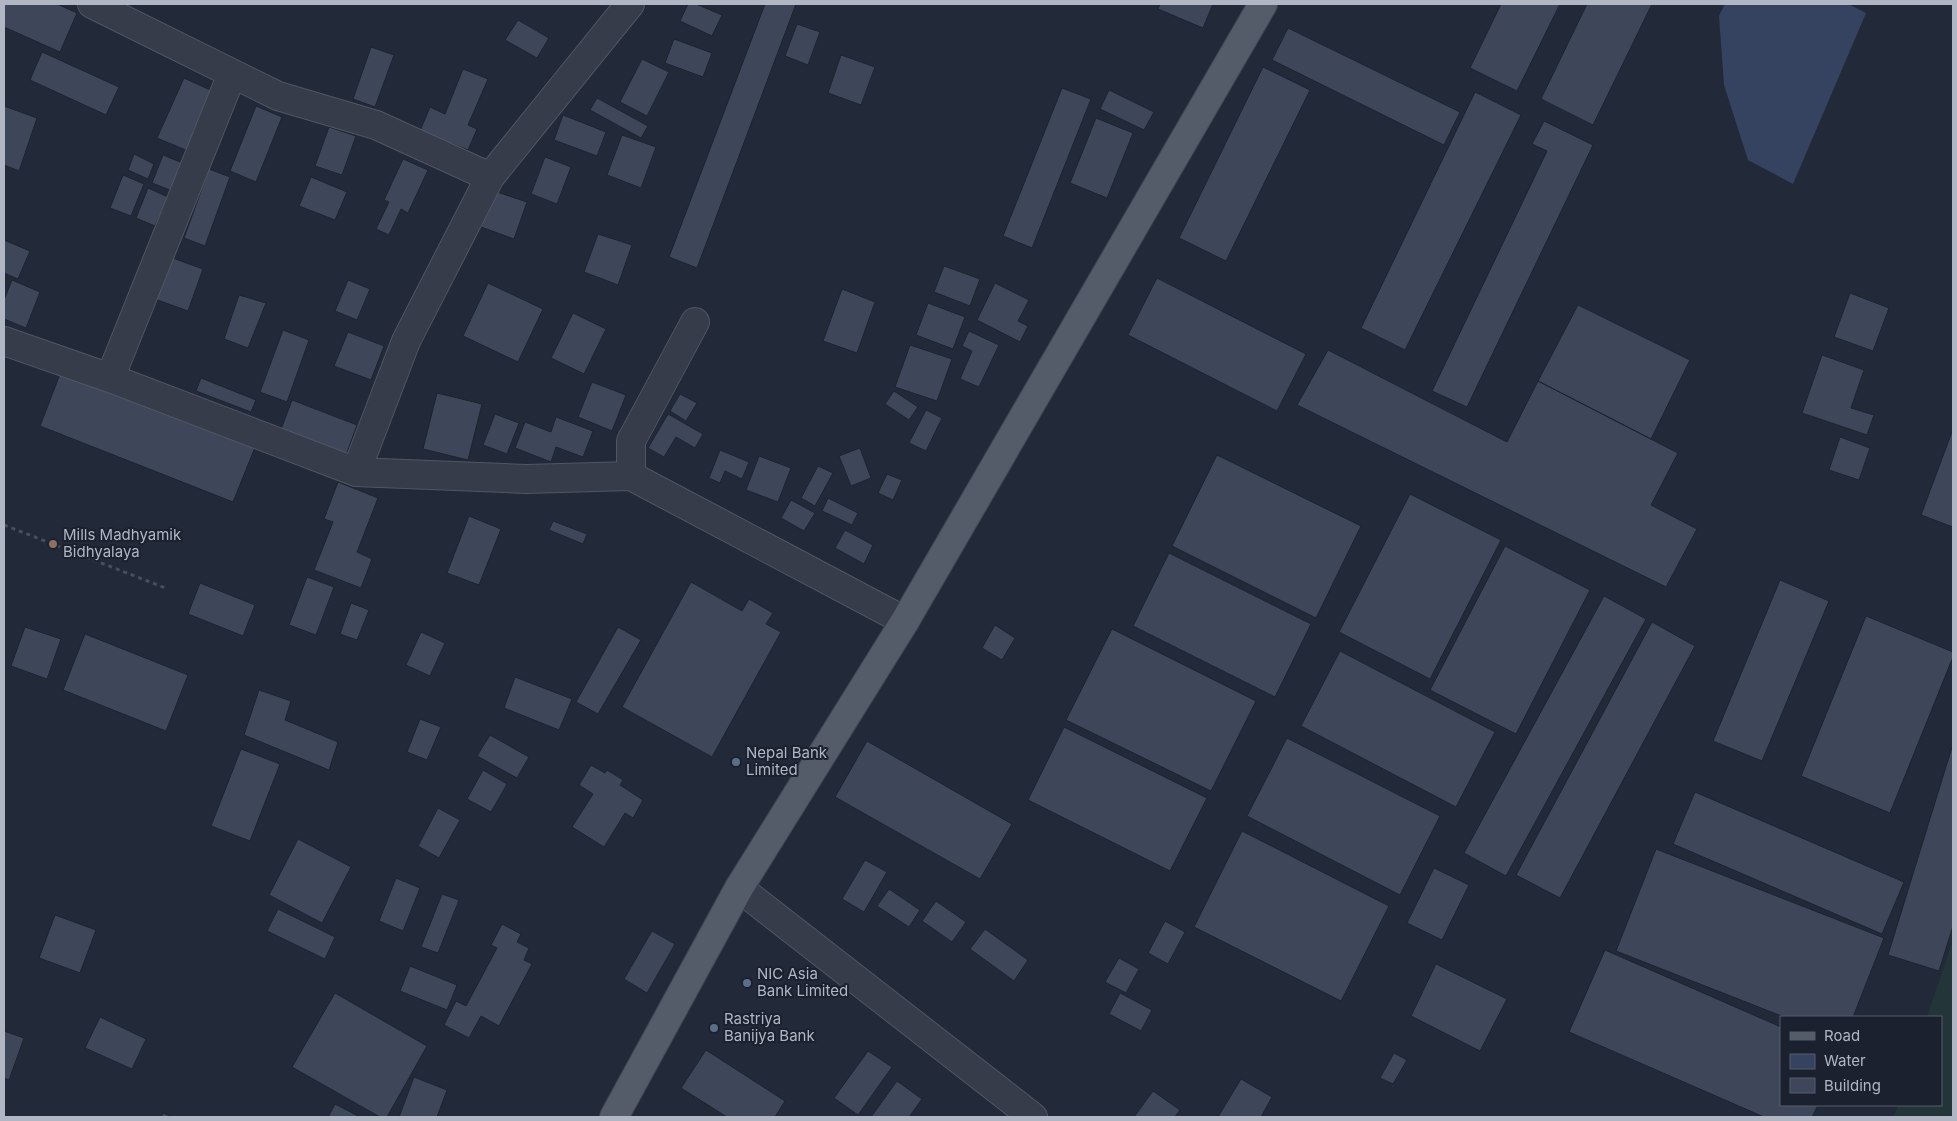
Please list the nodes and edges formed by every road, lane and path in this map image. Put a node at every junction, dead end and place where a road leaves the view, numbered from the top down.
1 (92, 4) edge
2 (630, 4) edge
3 (1263, 4) edge
4 (232, 74) junction
5 (490, 177) junction
6 (695, 322) dead end
7 (4, 340) edge
8 (110, 378) junction
9 (356, 472) junction
10 (631, 476) junction
11 (4, 525) edge
12 (168, 589) dead end
13 (905, 620) junction
14 (739, 888) junction
15 (614, 1117) edge
16 (1033, 1117) edge

1 - 4 street
2 - 5 street
3 - 13 main road
4 - 5 street
4 - 8 street
5 - 9 street
6 - 10 street
7 - 8 street
8 - 9 street
9 - 10 street
10 - 13 street
11 - 12 path
13 - 14 main road
14 - 15 main road
14 - 16 street

